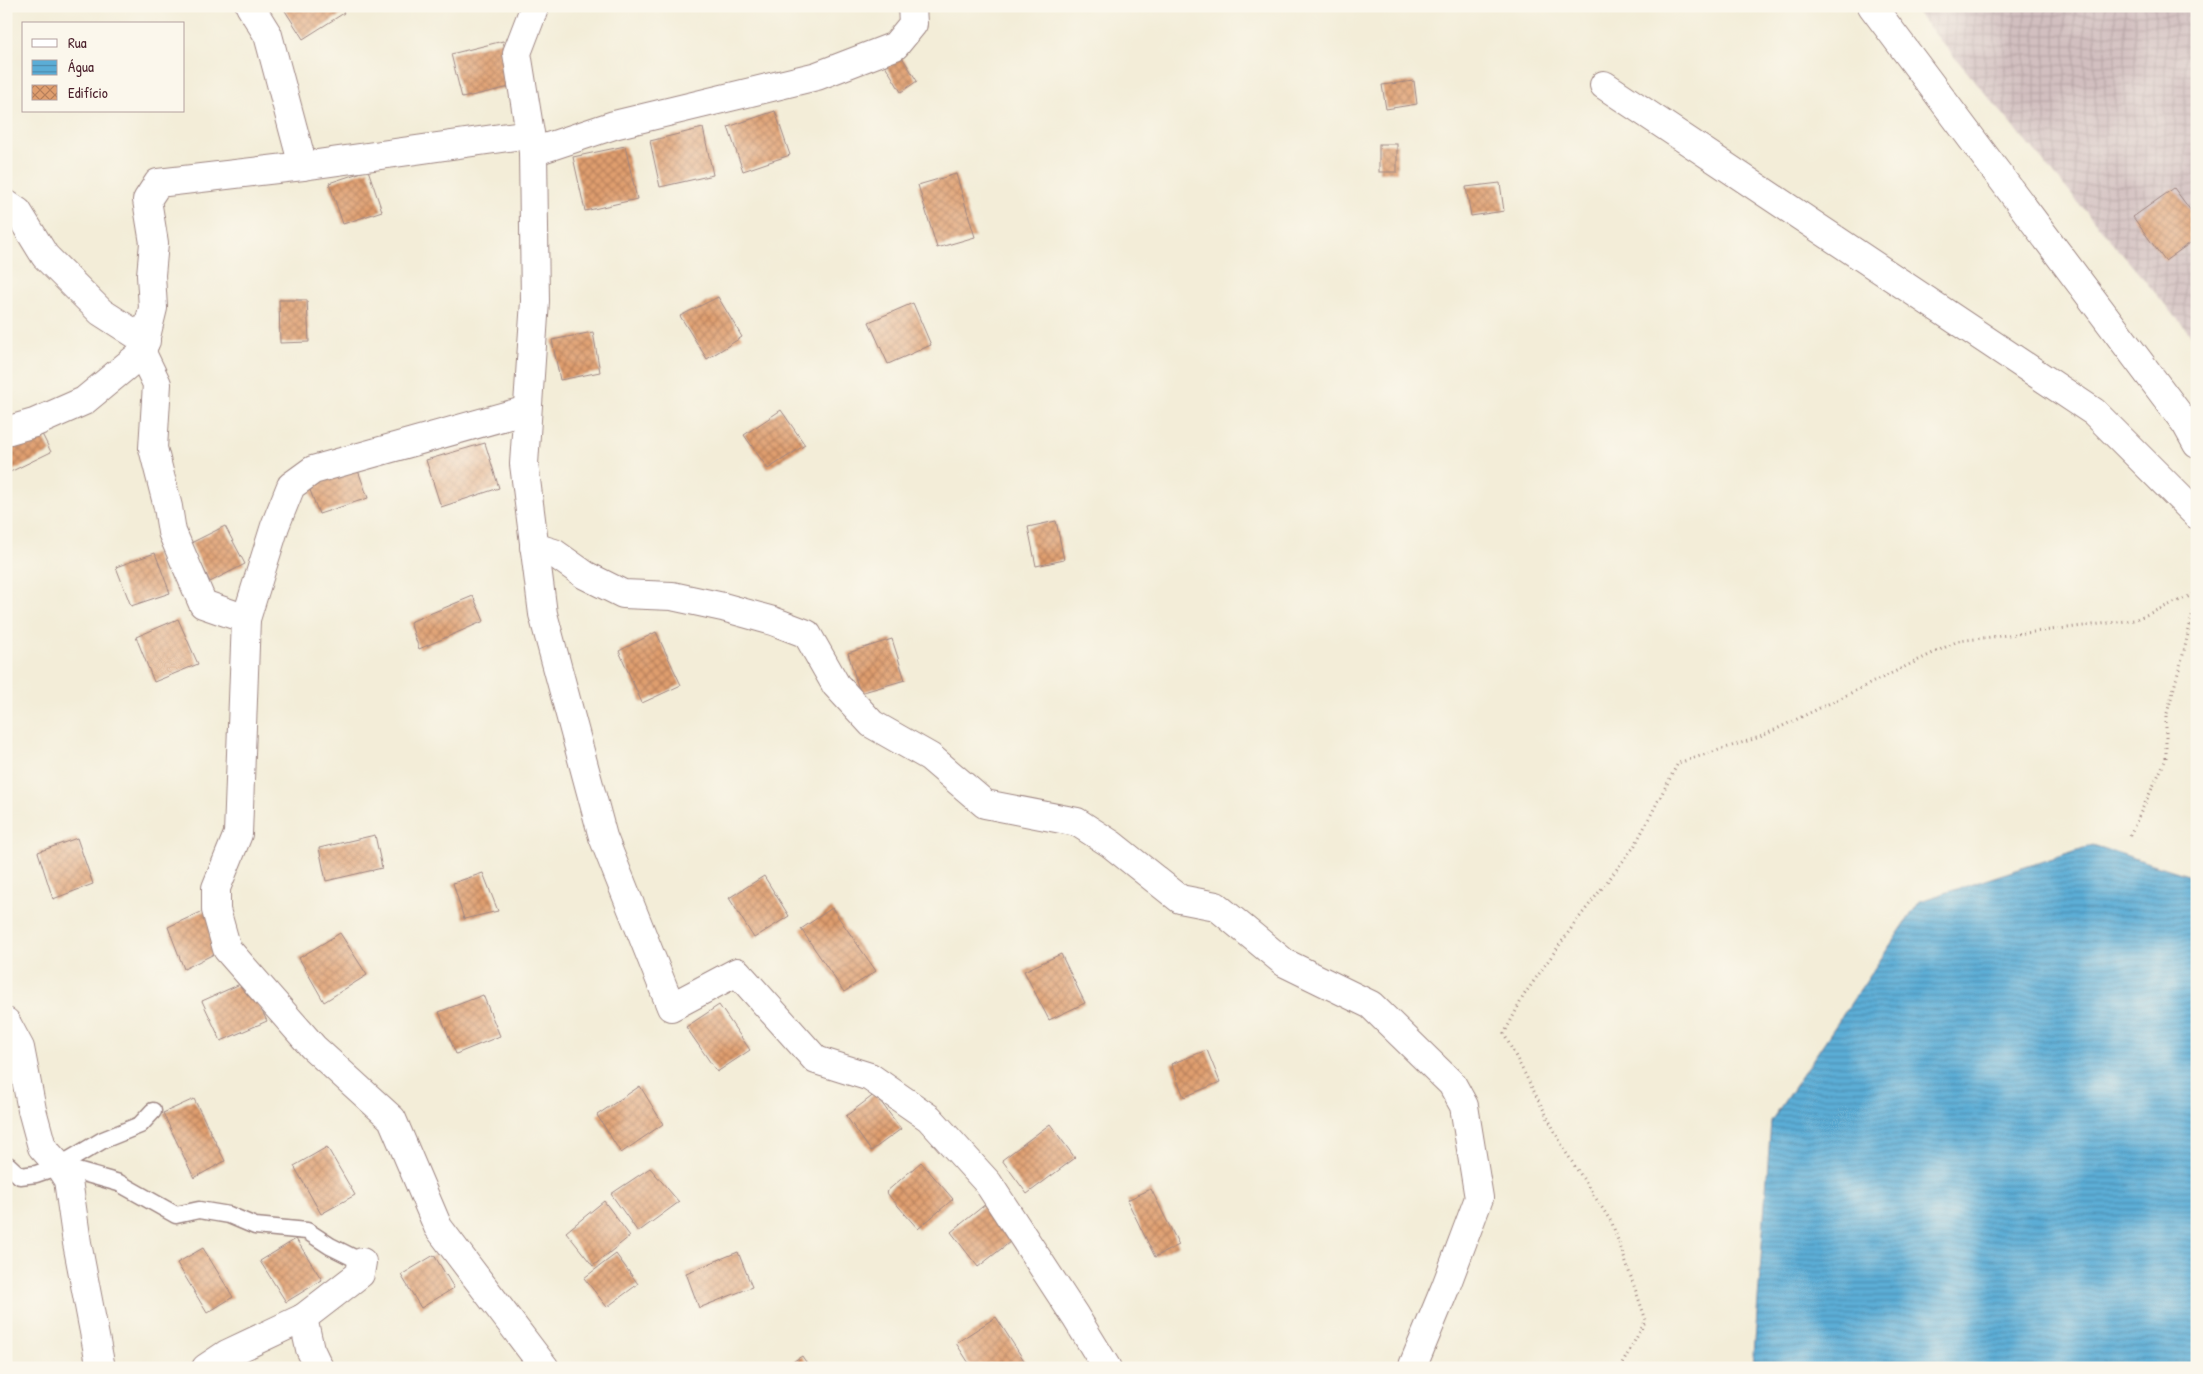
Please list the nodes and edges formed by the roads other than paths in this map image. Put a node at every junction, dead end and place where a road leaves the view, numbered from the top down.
1 (250, 6) edge
2 (535, 6) edge
3 (912, 6) edge
4 (1872, 6) edge
5 (1604, 85) dead end
6 (532, 143) junction
7 (303, 166) junction
8 (6, 204) edge
9 (144, 346) junction
10 (528, 410) junction
11 (6, 431) edge
12 (2197, 444) edge
13 (2197, 515) edge
14 (534, 546) junction
15 (246, 619) junction
16 (6, 1022) edge
17 (13, 1051) edge
18 (153, 1111) dead end
19 (8, 1165) dead end
20 (59, 1166) junction
21 (362, 1262) joint
22 (303, 1318) junction
23 (101, 1368) edge
24 (206, 1368) edge
25 (319, 1368) edge
26 (545, 1368) edge
27 (1107, 1368) edge
28 (1412, 1368) edge

1 - 7 street
2 - 6 street
3 - 6 street
4 - 12 street
5 - 13 street
6 - 7 street
6 - 10 street
7 - 9 street
8 - 9 street
9 - 11 street
9 - 15 street
10 - 14 street
10 - 15 street
14 - 27 street
14 - 28 street
15 - 26 street
16 - 17 street
17 - 20 street
18 - 20 lane
19 - 20 lane
20 - 21 lane
20 - 23 street
21 - 22 street
22 - 24 street
22 - 25 street

